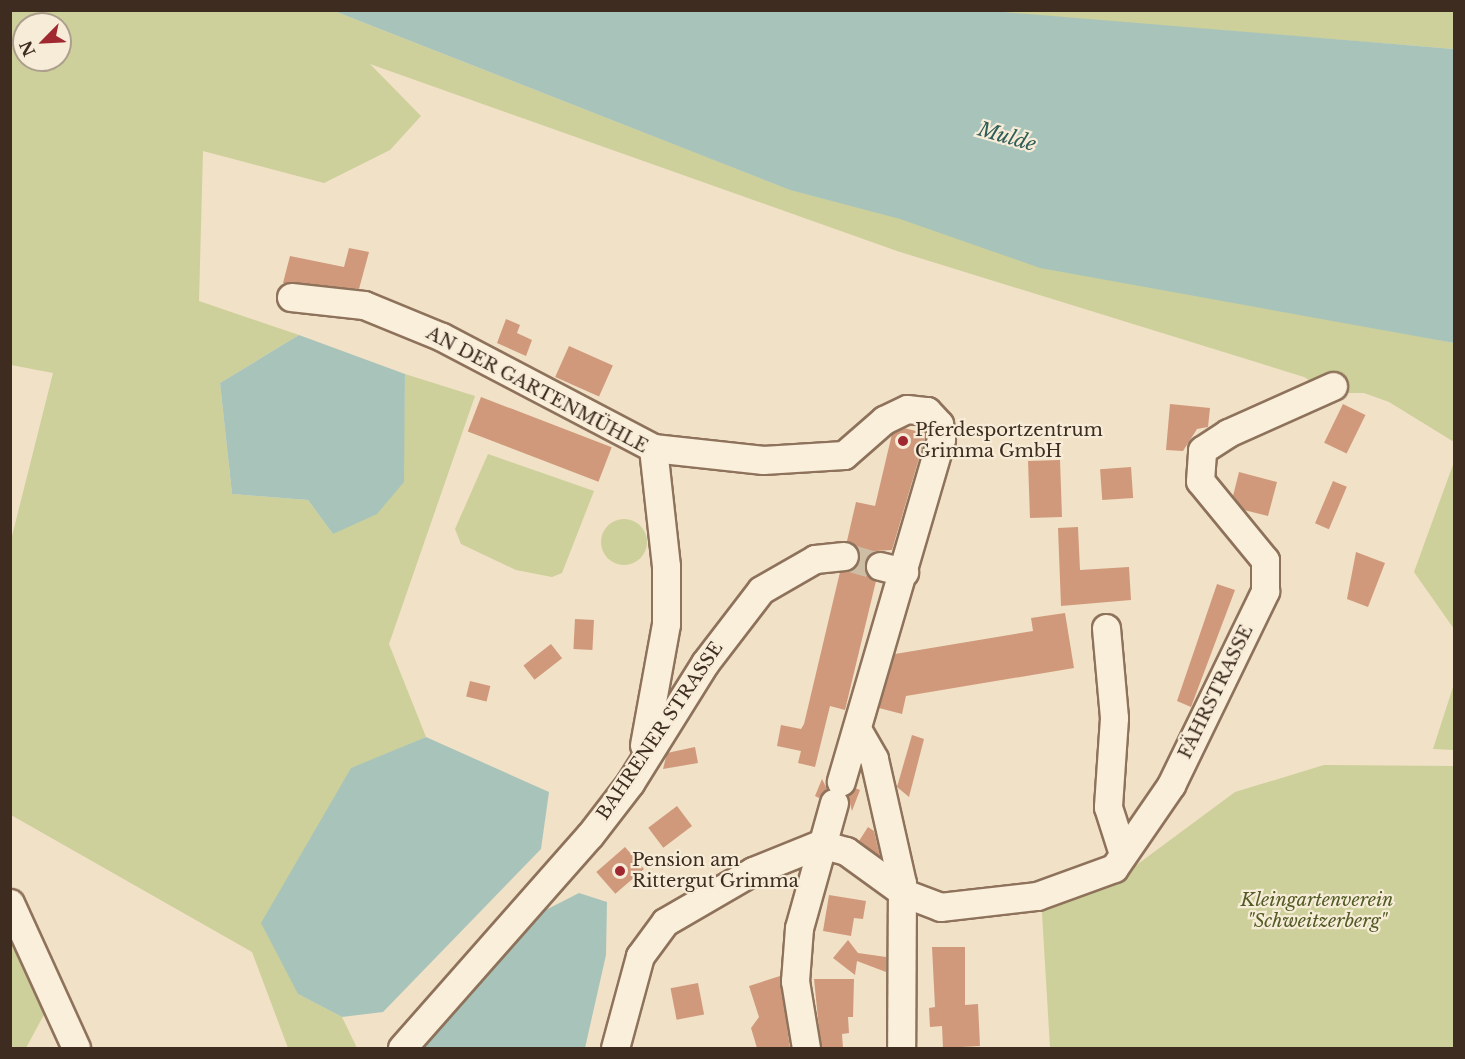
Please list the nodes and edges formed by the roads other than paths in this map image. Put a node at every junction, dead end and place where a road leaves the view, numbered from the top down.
1 (291, 297) dead end
2 (1333, 386) dead end
3 (653, 448) junction
4 (844, 556) tunnel mouth
5 (1106, 628) dead end
6 (857, 729) junction
7 (640, 763) junction
8 (820, 844) junction
9 (1123, 854) junction
10 (903, 892) junction
11 (10, 903) edge
12 (76, 1048) edge
13 (402, 1048) edge
14 (615, 1048) edge
15 (806, 1048) edge
16 (901, 1048) edge

1 - 3 street, AN DER GARTENMÜHLE
2 - 9 street, FÄHRSTRASSE
3 - 6 street
3 - 7 street, AN DER GARTENMÜHLE
4 - 7 street, BAHRENER STRASSE
5 - 9 street
6 - 8 street
6 - 10 street
7 - 13 street, BAHRENER STRASSE
8 - 10 street
8 - 14 street
8 - 15 street
9 - 10 street, FÄHRSTRASSE
10 - 16 street
11 - 12 street

